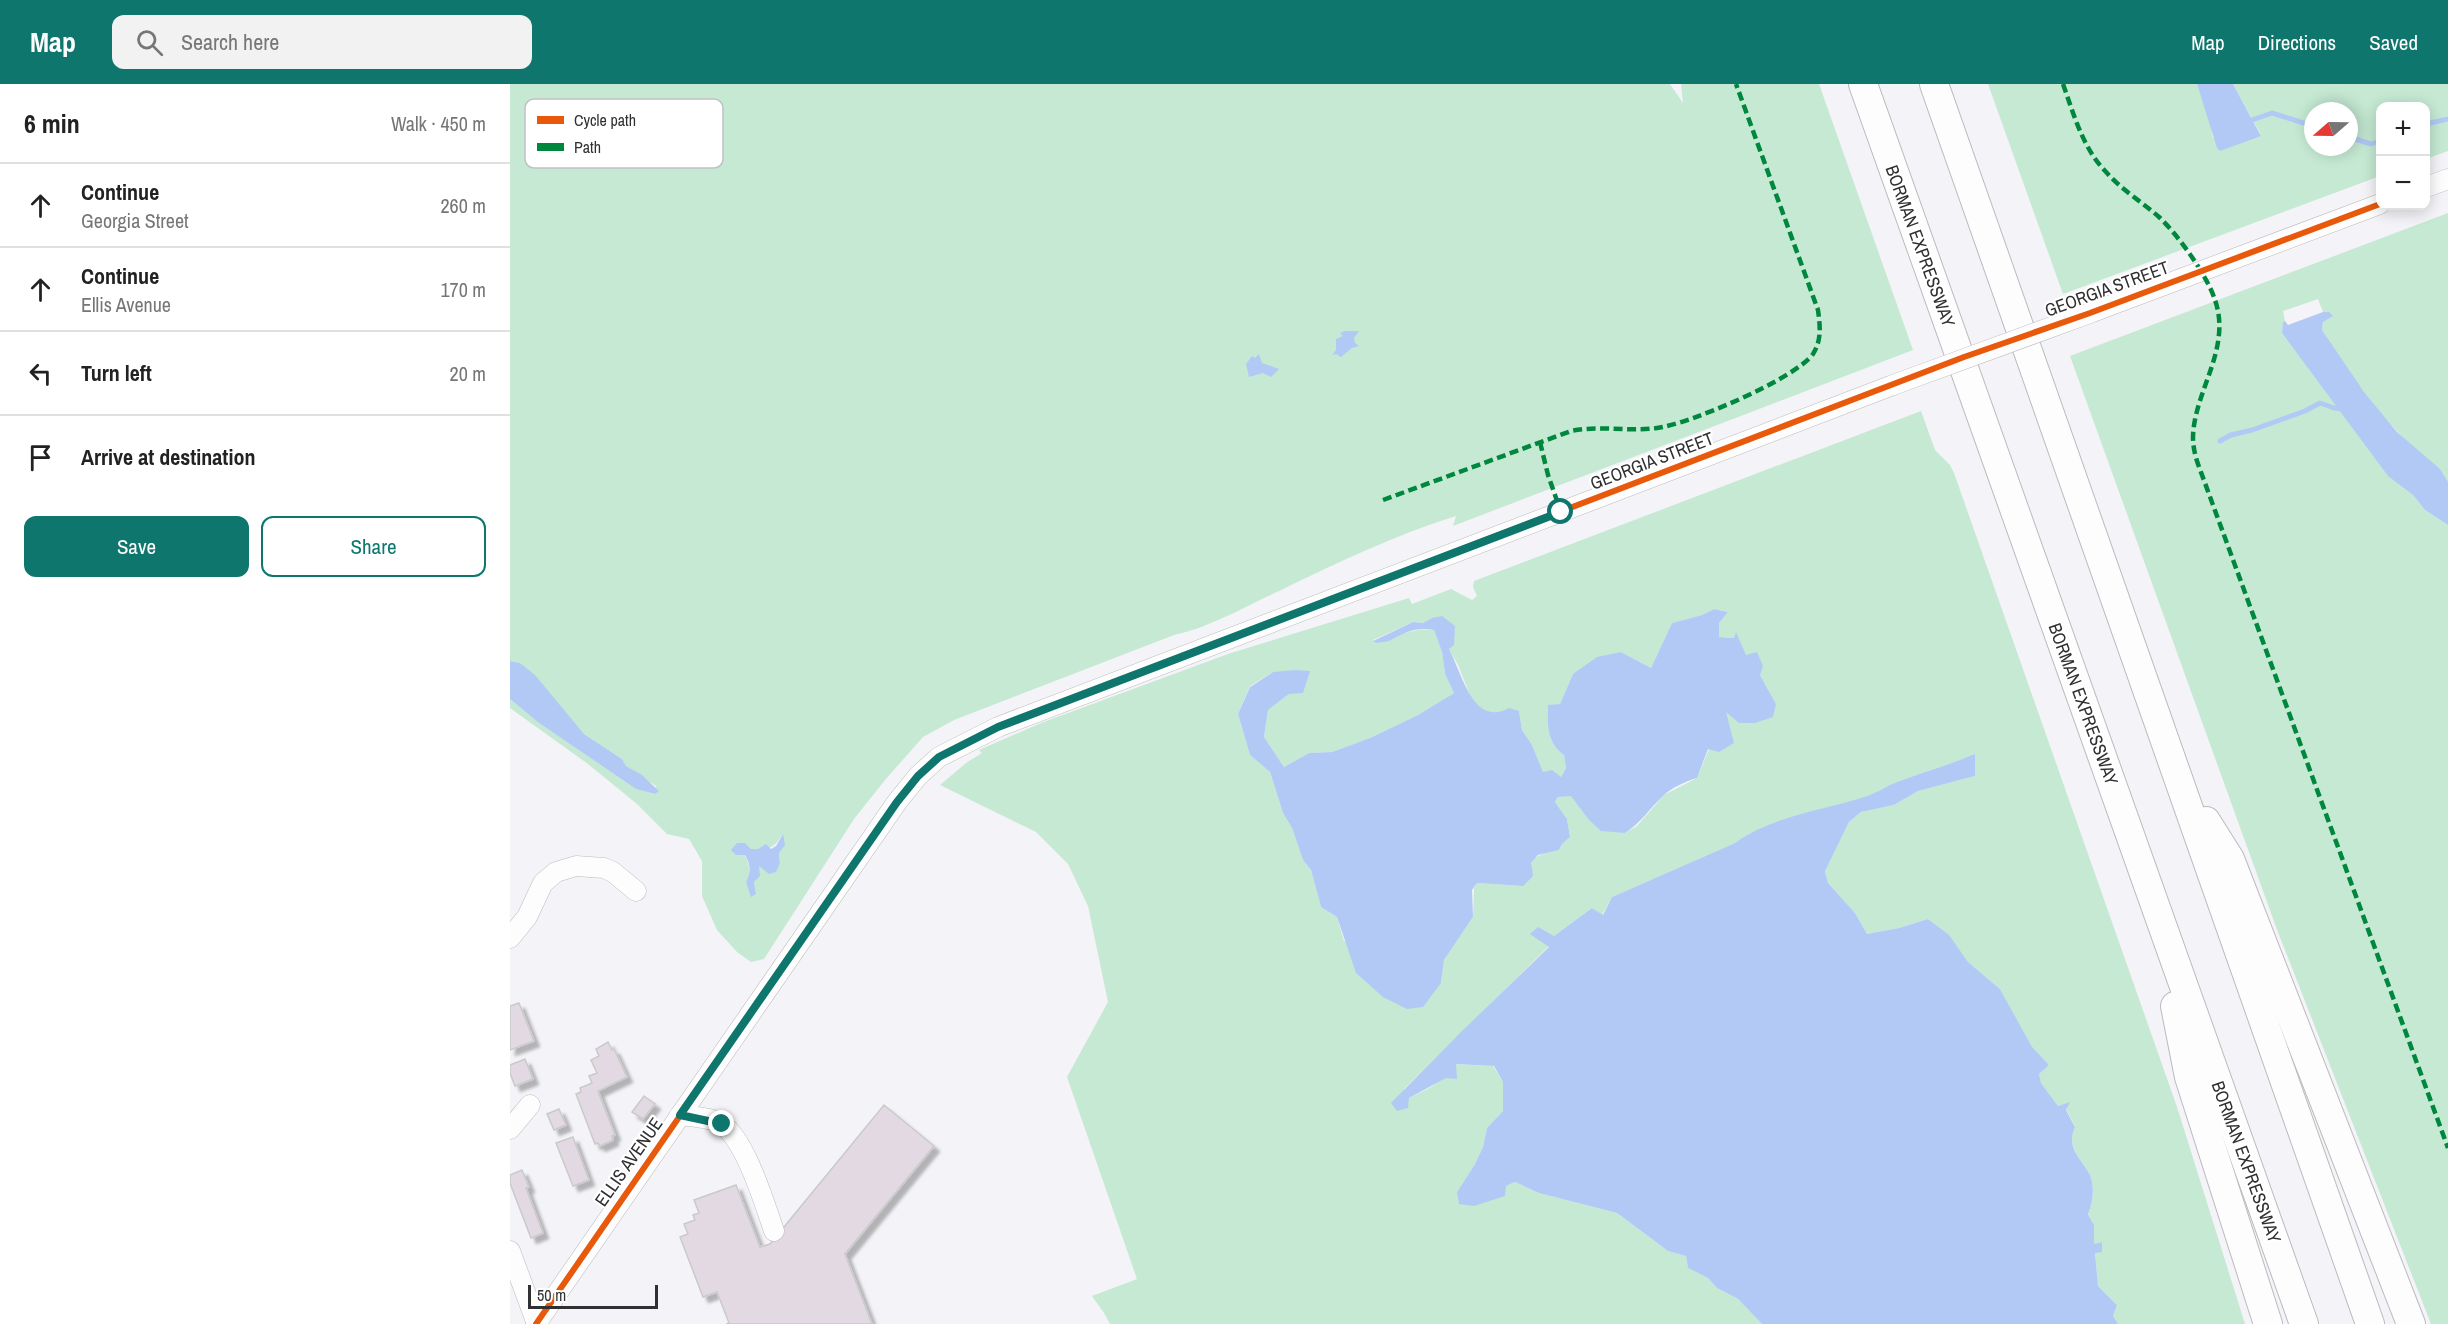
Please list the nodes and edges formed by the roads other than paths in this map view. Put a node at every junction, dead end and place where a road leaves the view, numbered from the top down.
1 (1863, 84) edge
2 (1934, 84) edge
3 (2448, 179) edge
4 (2430, 186) edge
5 (2376, 206) edge
6 (939, 757) joint
7 (2178, 777) junction
8 (636, 891) dead end
9 (2157, 913) junction
10 (510, 938) edge
11 (530, 1105) dead end
12 (680, 1115) junction
13 (510, 1129) edge
14 (774, 1232) dead end
15 (510, 1251) edge
16 (537, 1324) edge
17 (2268, 1324) edge
18 (2304, 1324) edge
19 (2370, 1324) edge
20 (2410, 1324) edge

1 - 9 highway, BORMAN EXPRESSWAY
2 - 7 highway
3 - 4 street
5 - 6 street, GEORGIA STREET, bridge
6 - 12 street, ELLIS AVENUE
7 - 19 highway
7 - 20 highway
8 - 10 street
9 - 17 highway
9 - 18 highway, BORMAN EXPRESSWAY
11 - 13 street
12 - 14 street
12 - 16 street, ELLIS AVENUE
15 - 16 street

